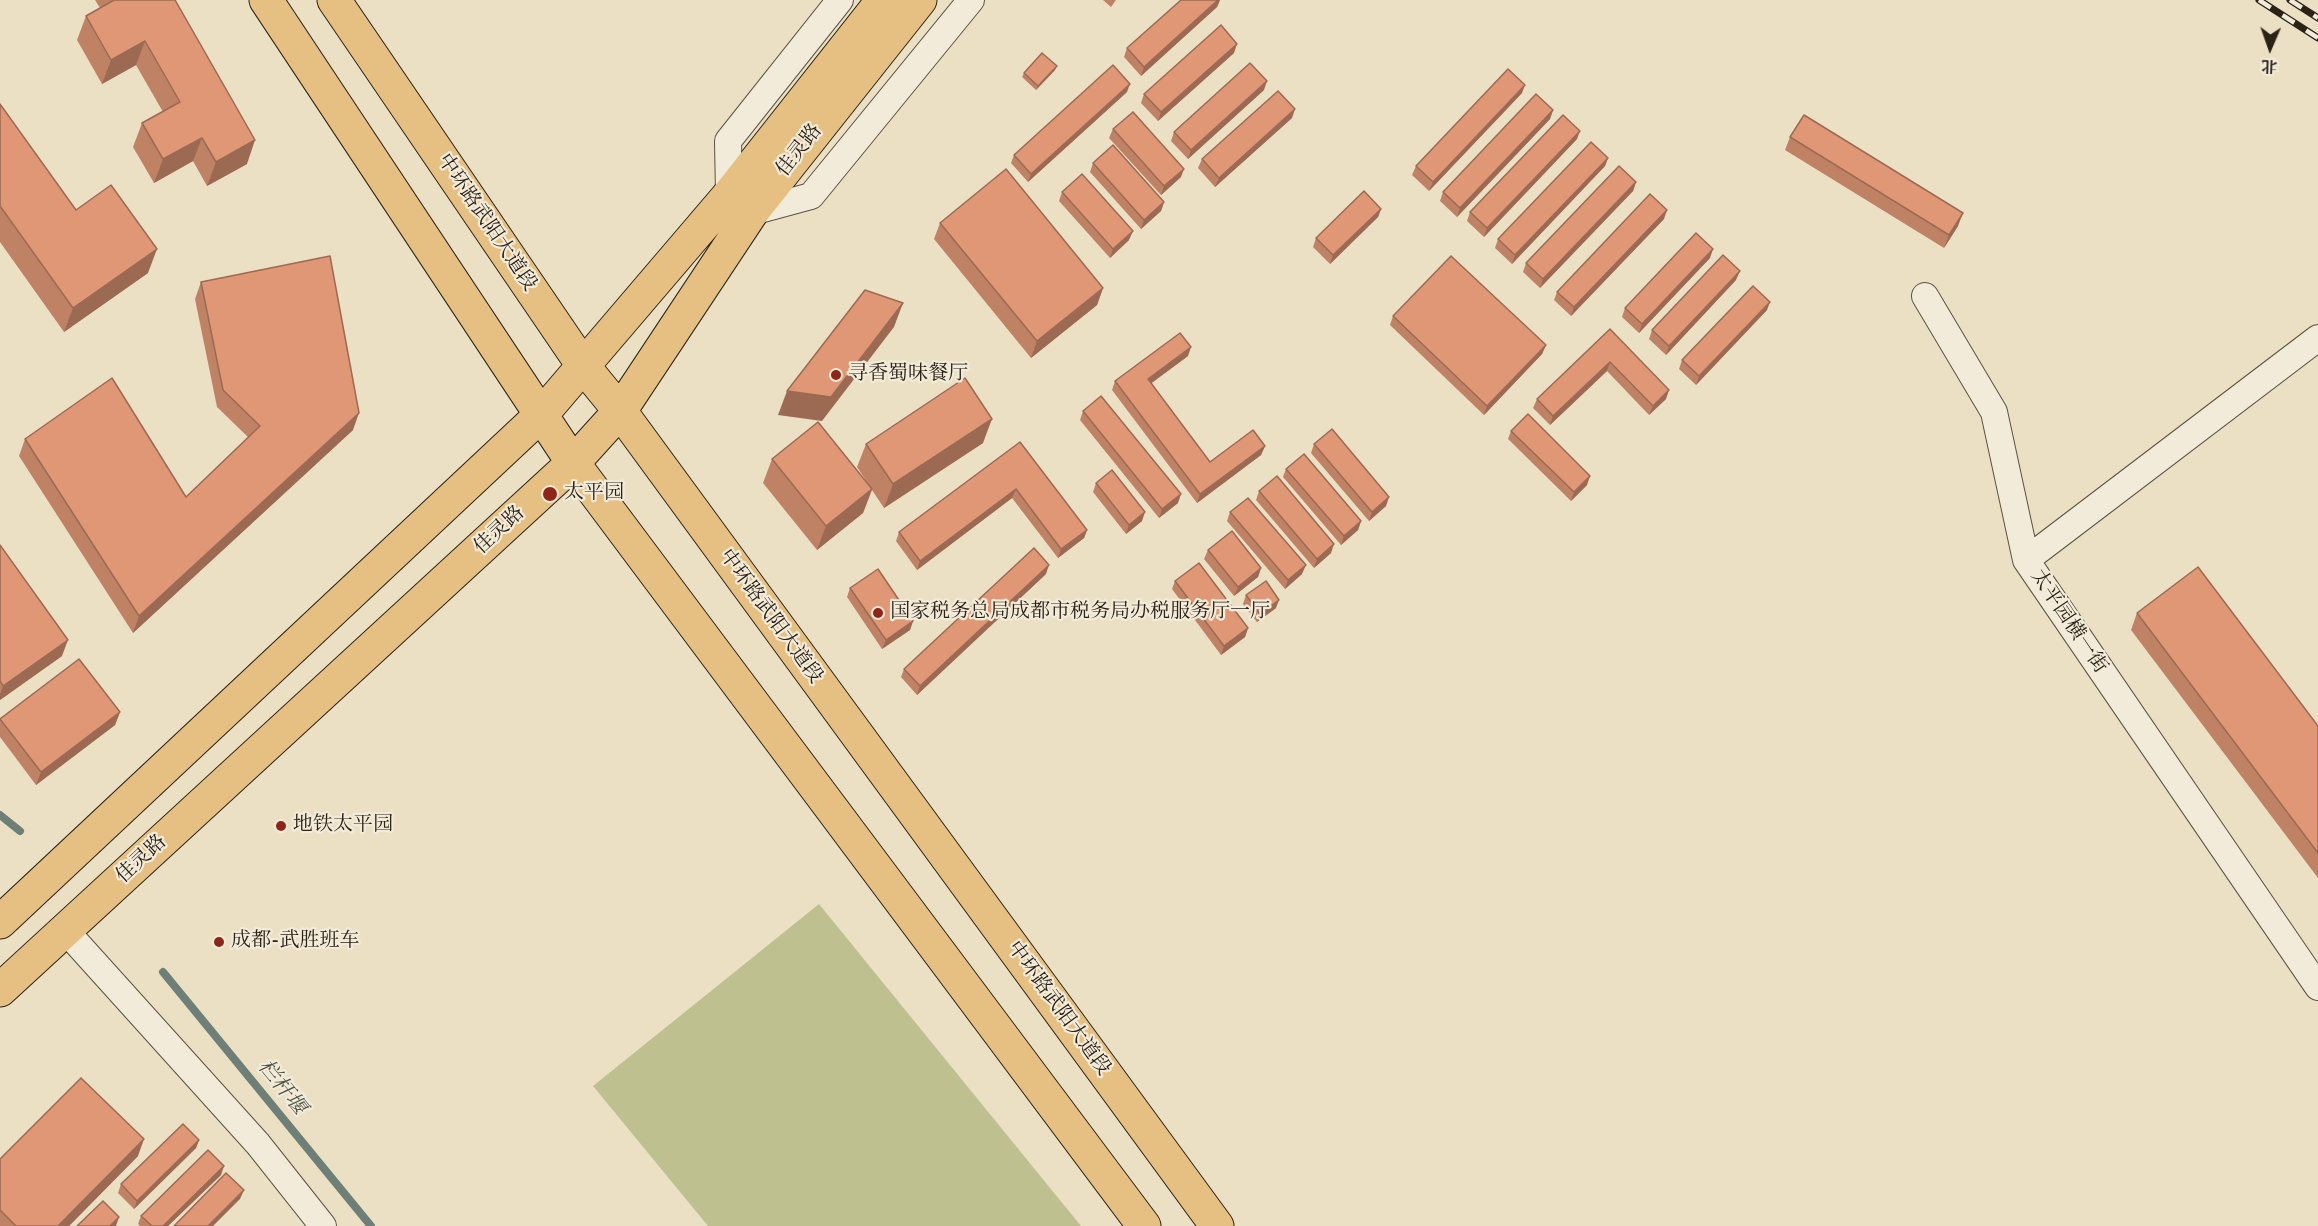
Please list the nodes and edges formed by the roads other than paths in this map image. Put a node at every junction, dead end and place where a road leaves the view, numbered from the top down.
1 (266, 0) edge
2 (334, 0) edge
3 (840, 0) edge
4 (883, 0) edge
5 (920, 0) edge
6 (971, 0) edge
7 (816, 108) junction
8 (741, 204) junction
9 (1925, 296) dead end
10 (2318, 338) edge
11 (584, 367) junction
12 (620, 411) junction
13 (542, 414) junction
14 (573, 463) junction
15 (2026, 560) junction
16 (0, 921) edge
17 (65, 930) junction
18 (2318, 987) edge
19 (0, 990) edge
20 (323, 1226) edge
21 (1144, 1226) edge
22 (1217, 1226) edge

1 - 13 main road
2 - 11 main road, 中环路武阳大道段
3 - 8 street
4 - 7 main road, 佳灵路
5 - 7 main road, 佳灵路
6 - 8 street
7 - 8 main road, 佳灵路
8 - 11 main road, 佳灵路
8 - 12 main road, 佳灵路
9 - 15 street
10 - 15 street, 太平园横一街
11 - 12 main road, 中环路武阳大道段
11 - 13 main road, 佳灵路
12 - 14 main road, 佳灵路
12 - 22 main road, 中环路武阳大道段
13 - 14 main road
13 - 16 main road, 佳灵路
14 - 17 main road, 佳灵路
14 - 21 main road
15 - 18 street, 太平园横一街
17 - 19 main road, 佳灵路
17 - 20 street

